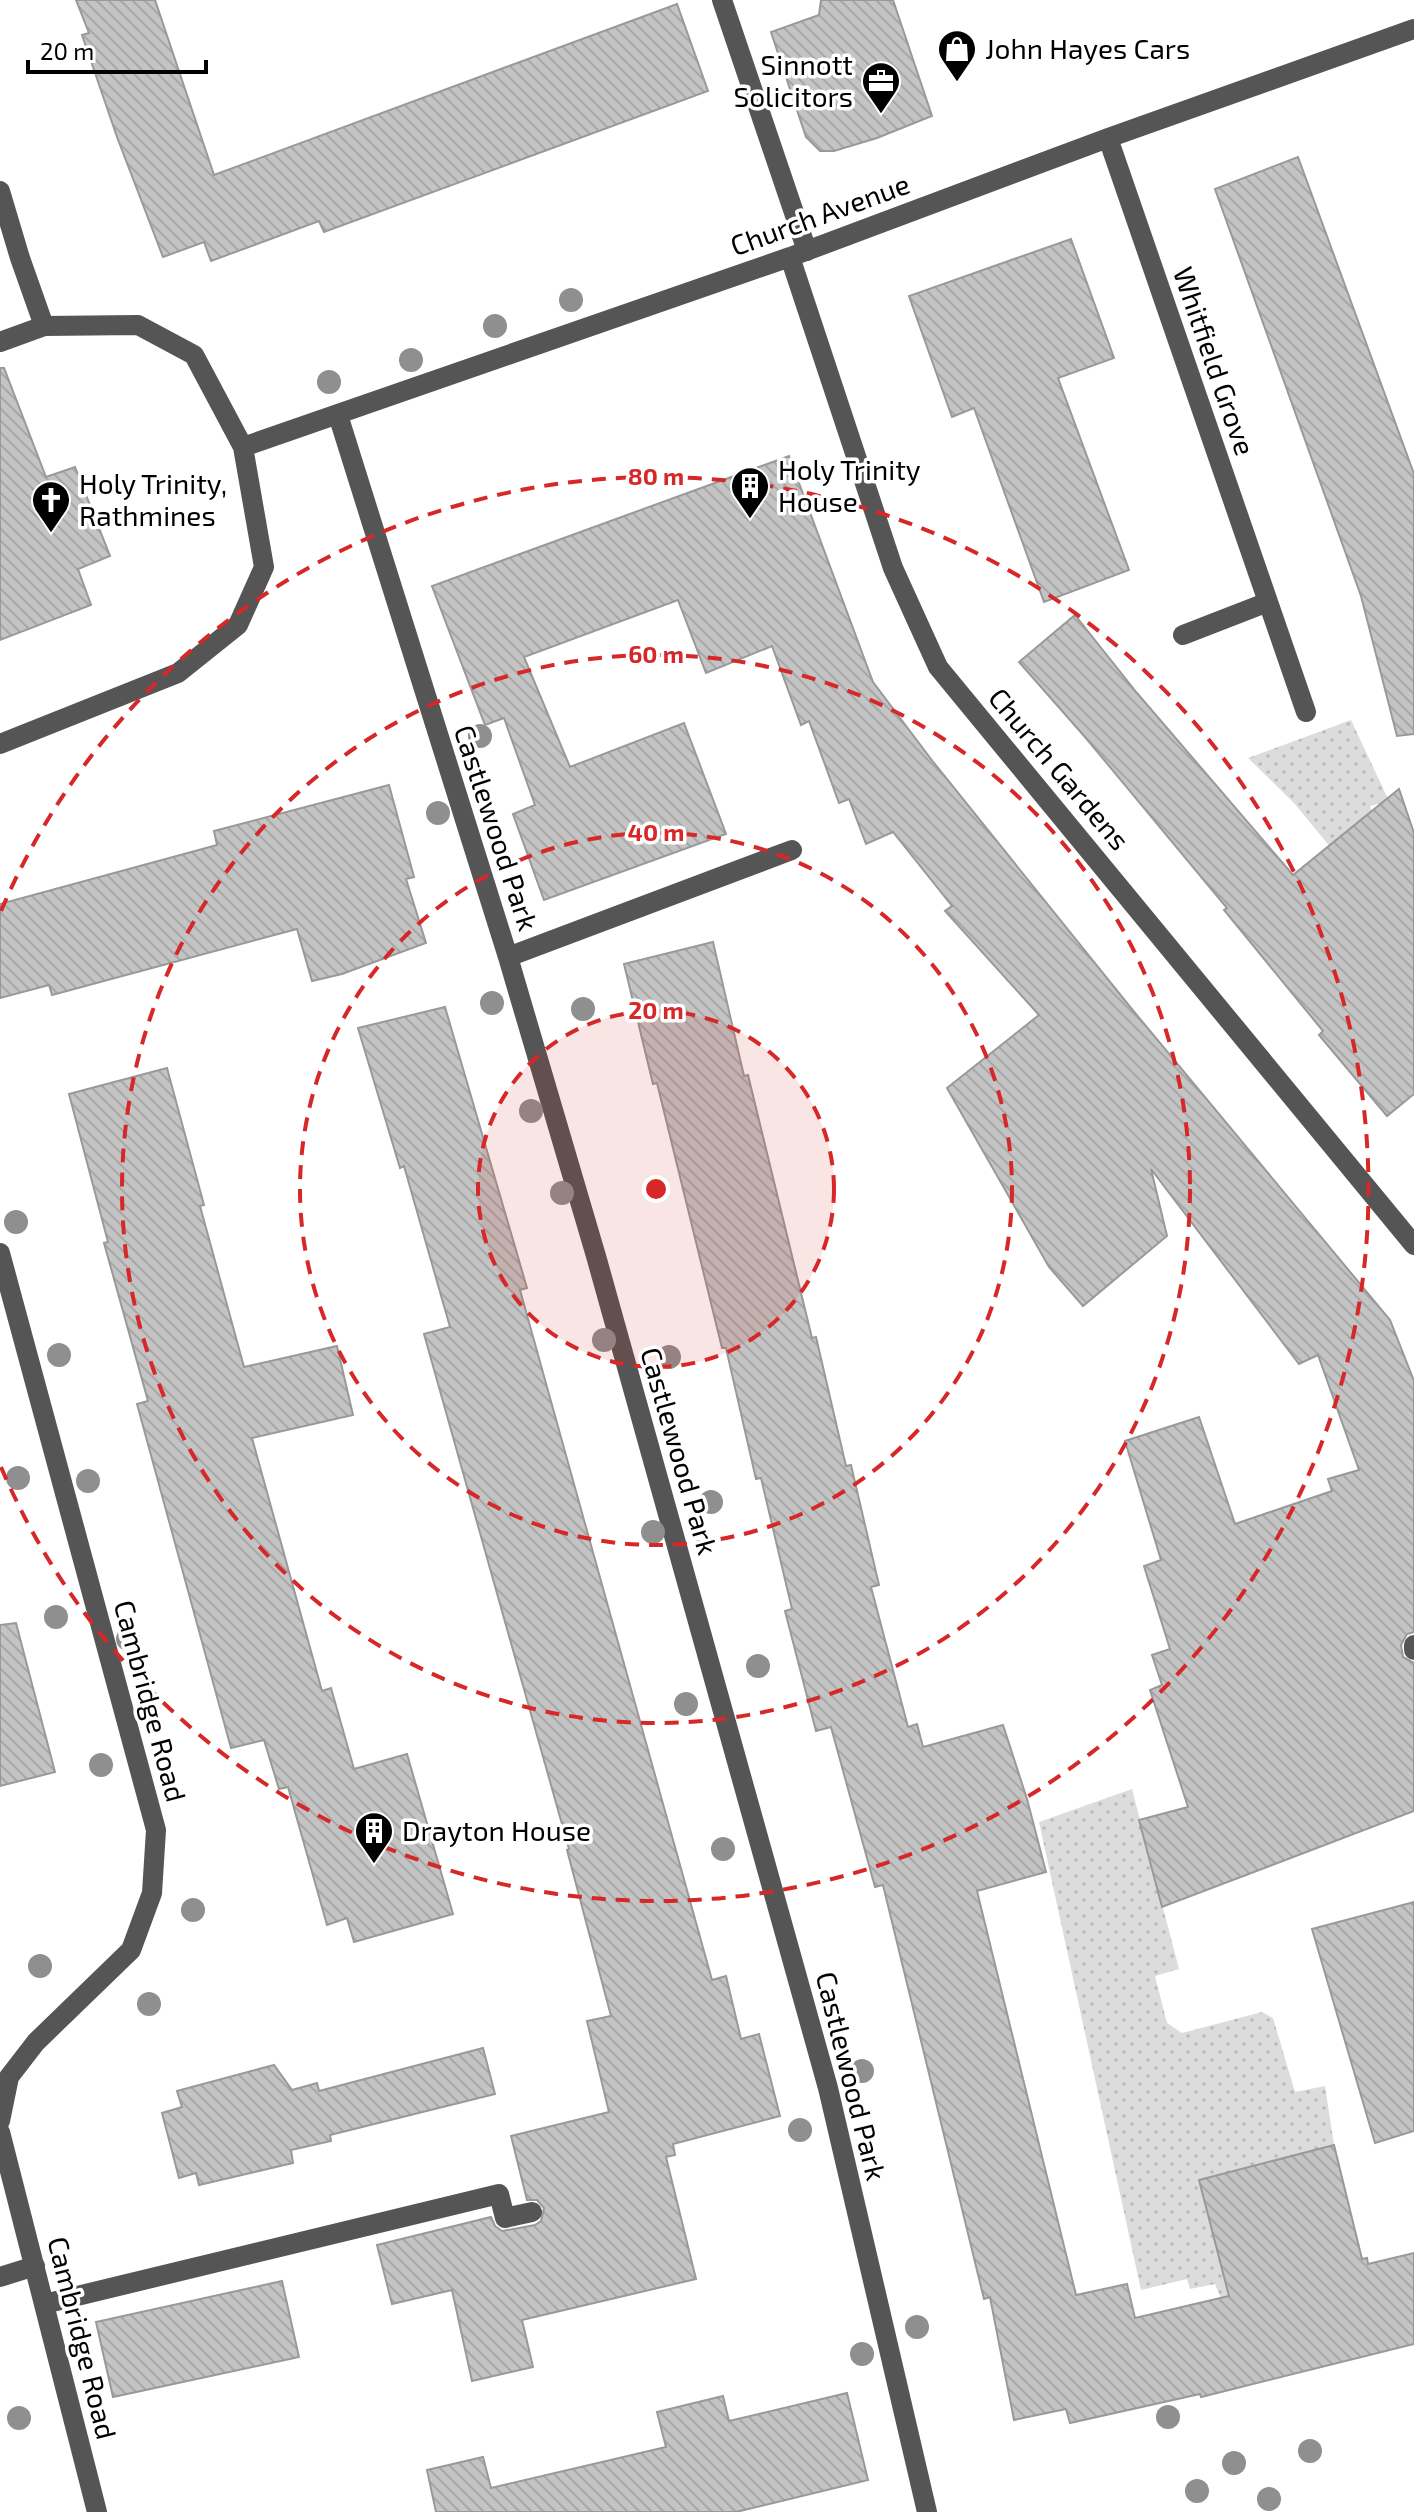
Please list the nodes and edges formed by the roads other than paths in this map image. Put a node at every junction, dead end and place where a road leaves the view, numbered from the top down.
1 (722, 0) edge
2 (1414, 29) edge
3 (1108, 138) junction
4 (0, 191) edge
5 (798, 254) junction
6 (44, 326) junction
7 (0, 342) edge
8 (338, 415) junction
9 (243, 447) junction
10 (1268, 602) junction
11 (1183, 635) dead end
12 (1306, 712) dead end
13 (0, 744) edge
14 (792, 850) dead end
15 (508, 957) junction
16 (1414, 1245) edge
17 (0, 1253) edge
18 (0, 2121) edge
19 (0, 2132) edge
20 (532, 2212) dead end
21 (35, 2266) junction
22 (0, 2277) edge
23 (44, 2304) junction
24 (97, 2512) edge
25 (927, 2512) edge

1 - 5 street, Church Gardens
2 - 3 street, Church Avenue
3 - 5 street, Church Avenue
3 - 10 street, Whitfield Grove
4 - 6 street
5 - 8 street, Church Avenue
5 - 16 street, Church Gardens
6 - 7 street
6 - 9 street
8 - 9 street, Church Avenue
8 - 15 street, Castlewood Park
9 - 13 street
10 - 11 street
10 - 12 street, Whitfield Grove
14 - 15 street
15 - 25 street, Castlewood Park
17 - 18 street, Cambridge Road
19 - 21 street, Cambridge Road
20 - 23 street
21 - 22 street
21 - 23 street, Cambridge Road
23 - 24 street, Cambridge Road

